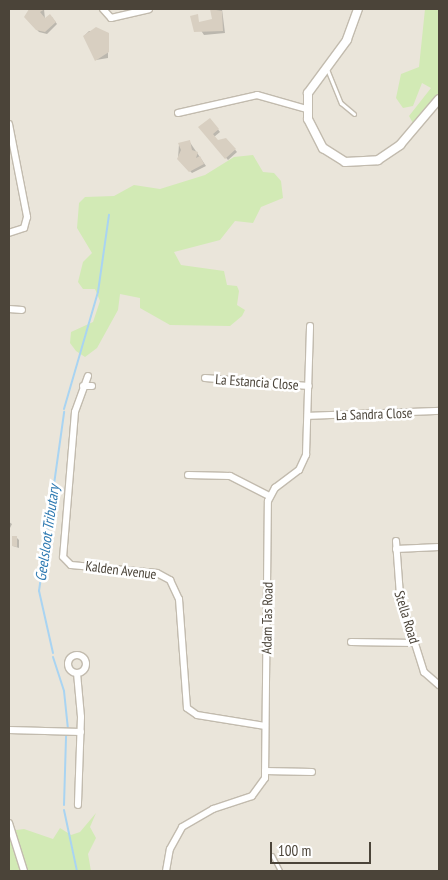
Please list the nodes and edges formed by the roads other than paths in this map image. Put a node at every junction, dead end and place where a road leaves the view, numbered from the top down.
1 (103, 9) edge
2 (149, 9) edge
3 (358, 9) edge
4 (326, 66) junction
5 (439, 99) edge
6 (306, 109) junction
7 (178, 113) dead end
8 (354, 114) dead end
9 (9, 124) edge
10 (9, 233) edge
11 (9, 308) edge
12 (22, 310) dead end
13 (310, 326) dead end
14 (88, 376) dead end
15 (205, 378) dead end
16 (83, 386) junction
17 (92, 386) dead end
18 (308, 386) junction
19 (439, 411) edge
20 (308, 416) junction
21 (188, 475) dead end
22 (269, 496) junction
23 (396, 541) dead end
24 (439, 547) edge
25 (396, 549) junction
26 (351, 642) dead end
27 (415, 643) junction
28 (77, 673) dead end
29 (439, 685) edge
30 (265, 726) junction
31 (9, 730) edge
32 (81, 732) junction
33 (265, 771) junction
34 (312, 772) dead end
35 (78, 805) dead end
36 (9, 823) edge
37 (272, 855) dead end
38 (24, 871) edge
39 (166, 871) edge
40 (280, 871) edge

1 - 2 street
3 - 4 street
4 - 6 street
4 - 8 lane
5 - 6 street
6 - 7 street
9 - 10 street
11 - 12 street
13 - 18 street
14 - 16 street, Kalden Avenue
15 - 18 street, La Estancia Close
16 - 17 street
16 - 30 street, Kalden Avenue
18 - 20 street
19 - 20 street, La Sandra Close
20 - 22 street
21 - 22 street
22 - 30 street, Adam Tas Road
23 - 25 street, Stella Road
24 - 25 street
25 - 27 street, Stella Road
26 - 27 street
27 - 29 street, Stella Road
28 - 32 street
30 - 33 street, Adam Tas Road
31 - 32 street
32 - 35 street
33 - 34 street
33 - 39 street, Adam Tas Road
36 - 38 street
37 - 40 lane

